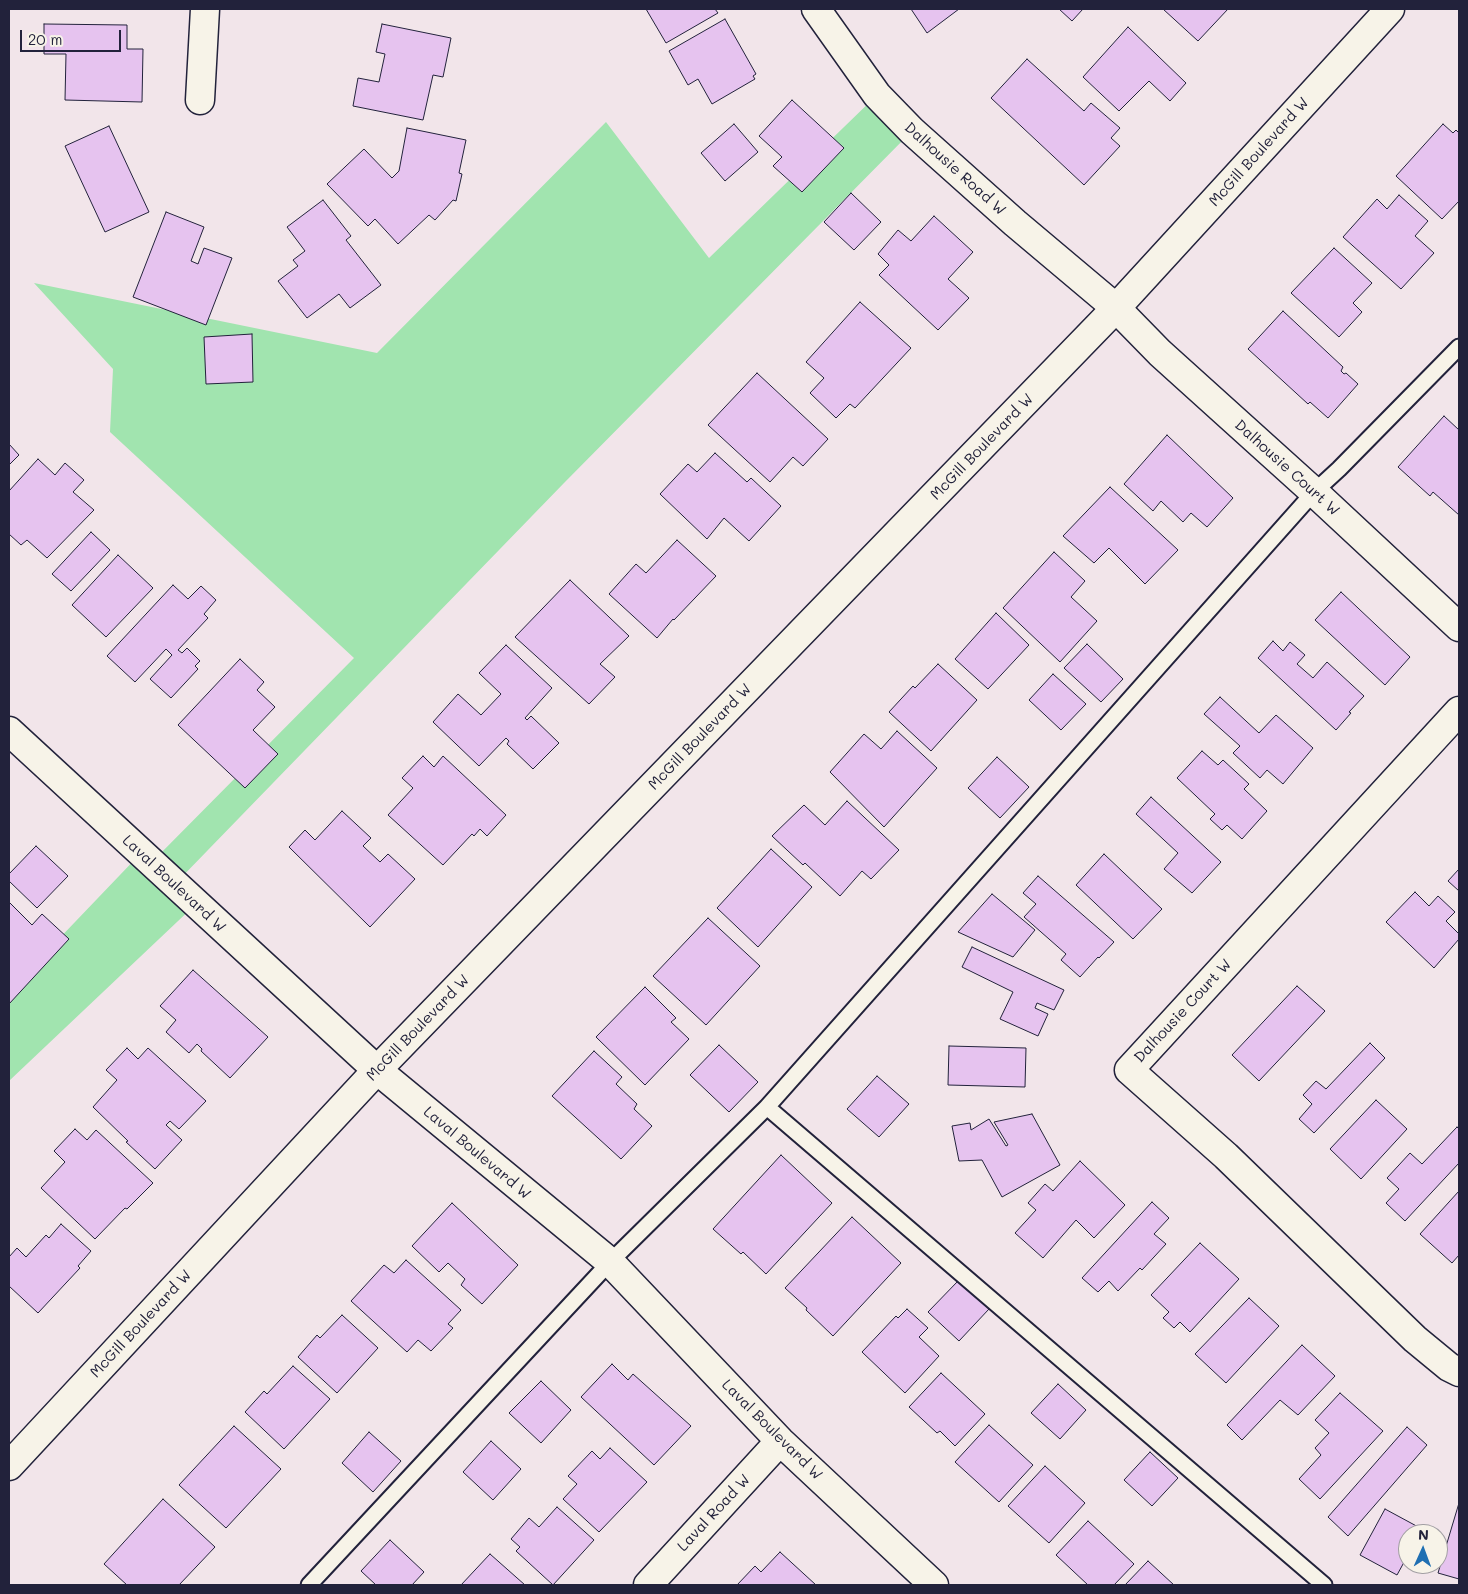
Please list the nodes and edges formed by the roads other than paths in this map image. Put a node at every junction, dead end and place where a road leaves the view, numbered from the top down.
1 (205, 9) edge
2 (816, 9) edge
3 (1390, 9) edge
4 (200, 100) dead end
5 (1116, 308) junction
6 (1459, 347) edge
7 (1314, 492) junction
8 (1459, 627) edge
9 (1459, 711) edge
10 (9, 731) edge
11 (377, 1070) junction
12 (766, 1107) junction
13 (610, 1262) junction
14 (1459, 1372) edge
15 (780, 1441) junction
16 (9, 1466) edge
17 (309, 1585) edge
18 (648, 1585) edge
19 (934, 1585) edge
20 (1324, 1585) edge

1 - 4 street
2 - 5 street, Dalhousie Road W
3 - 5 street, McGill Boulevard W
5 - 7 street, Dalhousie Court W
5 - 11 street, McGill Boulevard W
6 - 7 lane
7 - 8 street, Dalhousie Court W
7 - 12 lane
9 - 14 street, Dalhousie Court W
10 - 11 street, Laval Boulevard W
11 - 13 street, Laval Boulevard W
11 - 16 street, McGill Boulevard W
12 - 13 lane
12 - 20 lane
13 - 15 street, Laval Boulevard W
13 - 17 lane
15 - 18 street, Laval Road W
15 - 19 street, Laval Boulevard W

